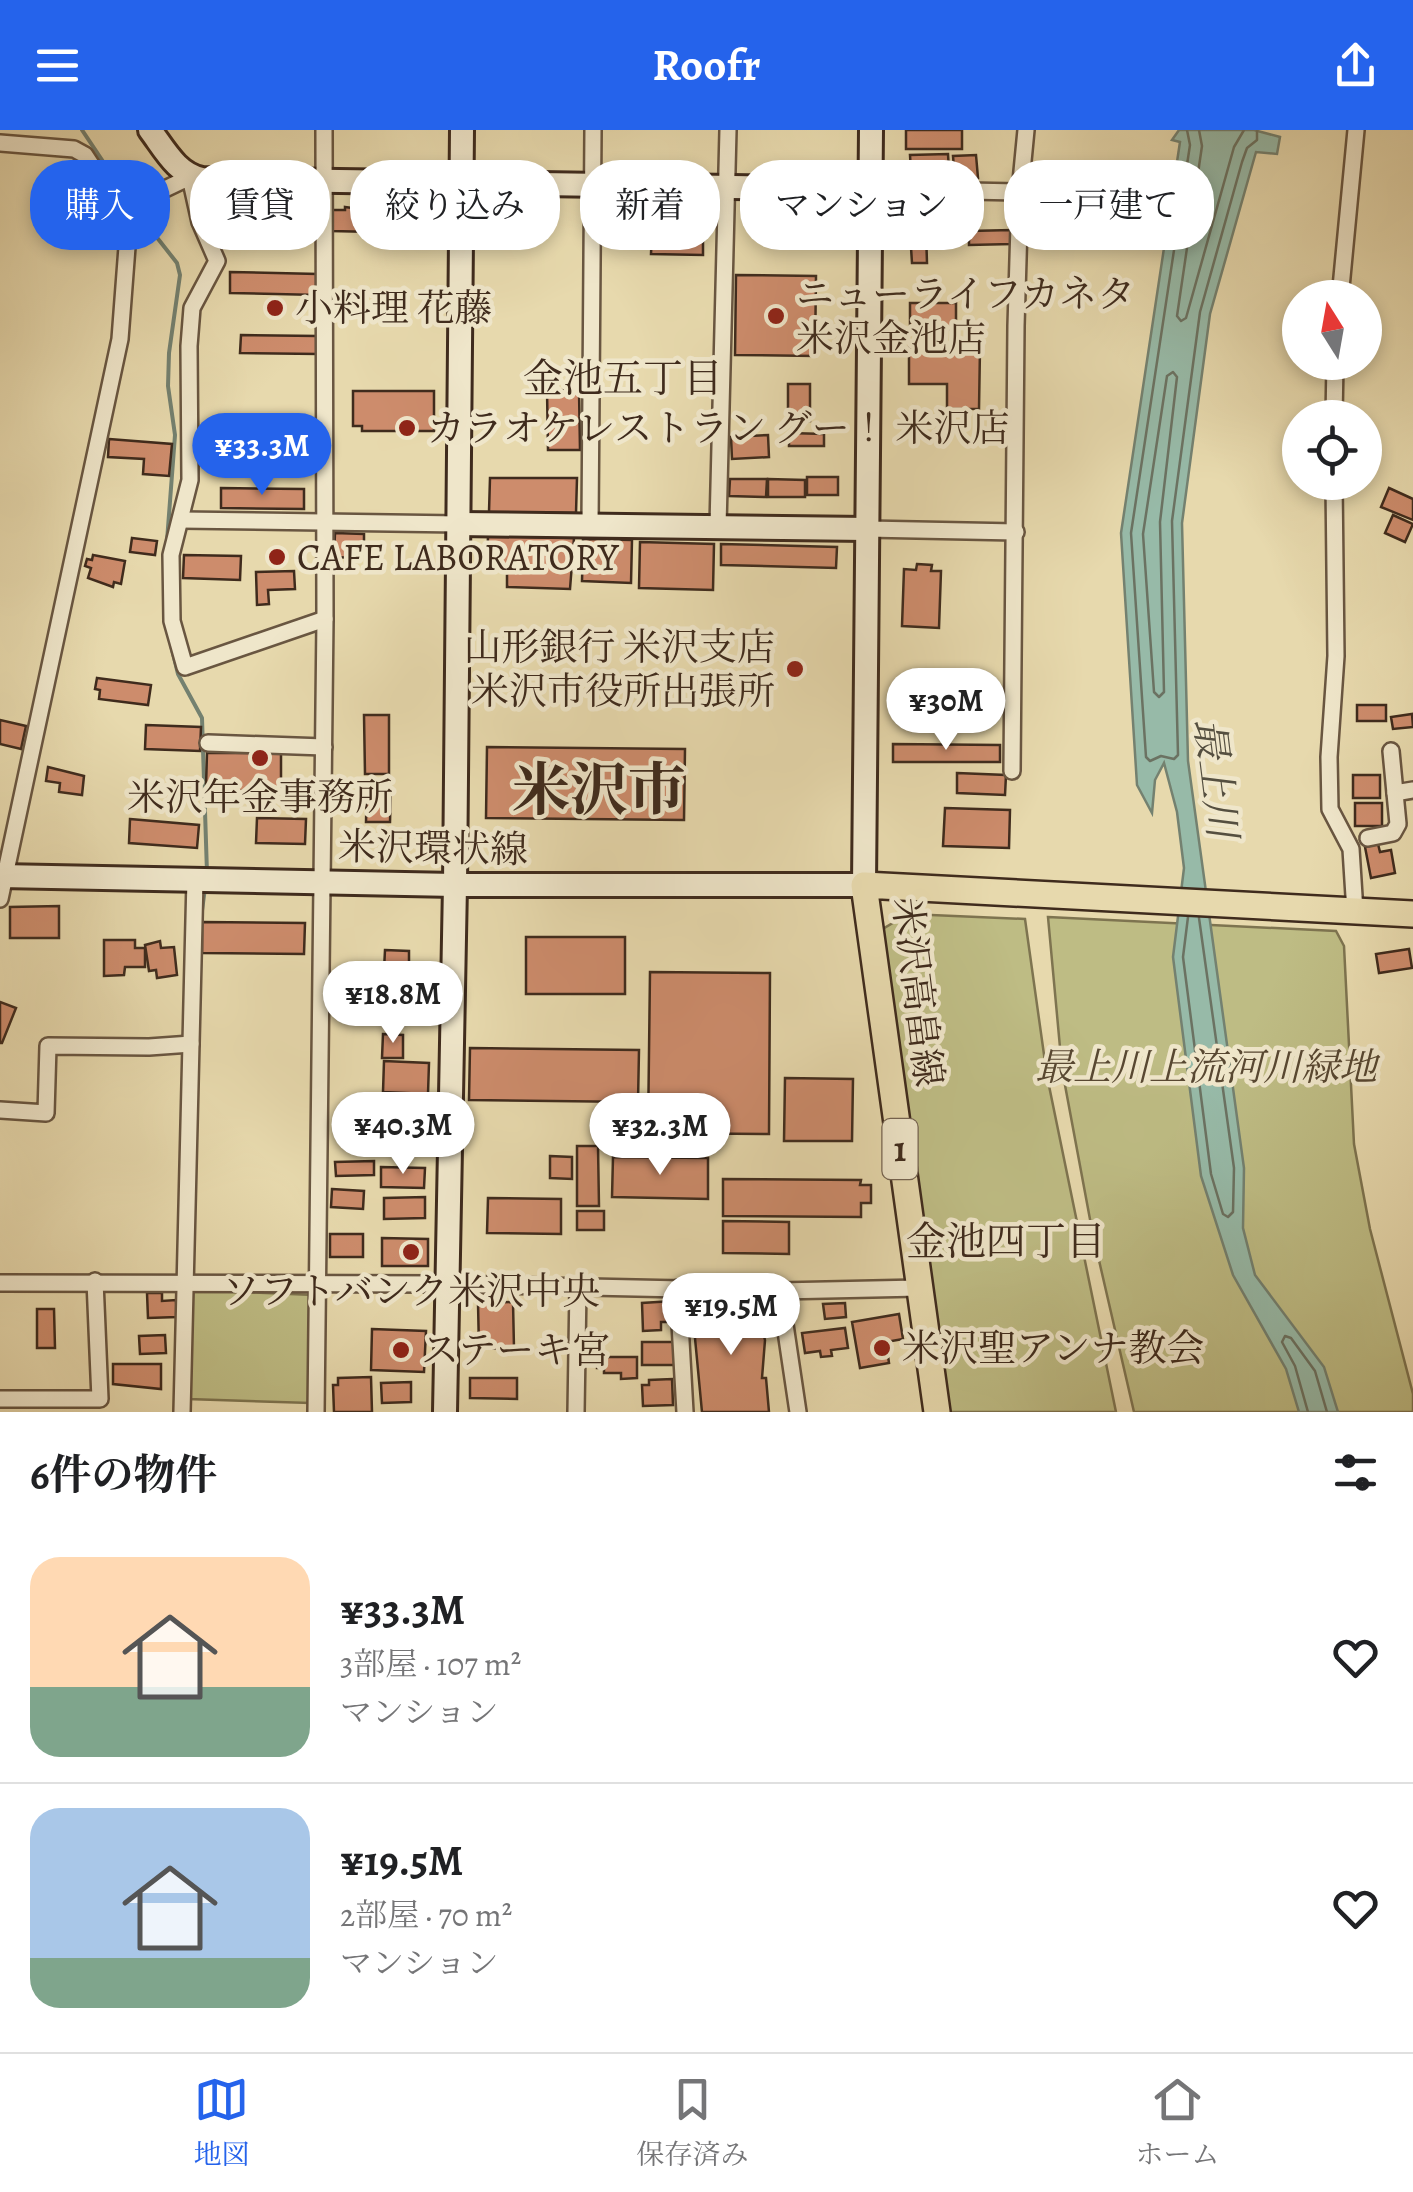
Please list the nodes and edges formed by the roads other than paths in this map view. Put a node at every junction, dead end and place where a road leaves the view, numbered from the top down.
1 (69, 130) edge
2 (150, 130) edge
3 (324, 130) edge
4 (462, 130) edge
5 (593, 130) edge
6 (728, 130) edge
7 (871, 130) edge
8 (1026, 130) edge
9 (1356, 130) edge
10 (0, 143) edge
11 (74, 149) junction
12 (89, 160) edge
13 (323, 160) edge
14 (463, 160) edge
15 (592, 160) edge
16 (870, 160) edge
17 (1023, 160) edge
18 (190, 177) joint
19 (170, 187) edge
20 (720, 188) edge
21 (729, 188) junction
22 (740, 188) edge
23 (127, 250) edge
24 (211, 250) edge
25 (324, 250) edge
26 (462, 250) edge
27 (592, 250) edge
28 (869, 250) edge
29 (1019, 250) edge
30 (1342, 280) edge
31 (1334, 500) edge
32 (181, 520) junction
33 (326, 522) junction
34 (459, 524) junction
35 (590, 525) junction
36 (718, 526) junction
37 (867, 529) junction
38 (1016, 532) junction
39 (325, 619) junction
40 (208, 743) dead end
41 (324, 747) junction
42 (1392, 750) dead end
43 (1012, 770) dead end
44 (1413, 790) edge
45 (1395, 792) junction
46 (1368, 838) dead end
47 (195, 880) junction
48 (324, 880) junction
49 (1, 884) edge
50 (456, 885) junction
51 (864, 885) junction
52 (1344, 911) junction
53 (1413, 914) edge
54 (191, 1044) junction
55 (0, 1110) edge
56 (94, 1281) junction
57 (186, 1282) junction
58 (0, 1283) edge
59 (448, 1284) junction
60 (318, 1286) junction
61 (578, 1287) junction
62 (678, 1288) junction
63 (919, 1288) junction
64 (780, 1290) junction
65 (0, 1399) edge
66 (182, 1412) edge
67 (316, 1412) edge
68 (445, 1412) edge
69 (576, 1412) edge
70 (685, 1412) edge
71 (798, 1412) edge
72 (937, 1412) edge

1 - 11 street
2 - 18 street
3 - 13 street
4 - 14 street
5 - 15 street
6 - 21 street
7 - 16 street
8 - 17 street
9 - 30 street
10 - 11 street
11 - 12 street
18 - 19 street
20 - 21 street
21 - 22 street
21 - 36 street
23 - 49 street
24 - 32 street
25 - 33 street
26 - 34 street
27 - 35 street
28 - 37 street
29 - 38 street
31 - 52 street
32 - 33 street
32 - 39 street
33 - 34 street
33 - 39 street
34 - 35 street
34 - 50 street
35 - 36 street
36 - 37 street
37 - 38 street
37 - 51 street
38 - 43 street
39 - 41 street
40 - 41 street
41 - 48 street
42 - 45 street
44 - 45 street
45 - 46 street
47 - 48 street, 米沢環状線
47 - 49 street, 米沢環状線
47 - 54 street
48 - 50 street, 米沢環状線
48 - 60 street
50 - 51 street, 米沢環状線
50 - 59 street
51 - 52 main road, 米沢高畠線
51 - 63 main road, 米沢高畠線 / 1
52 - 53 main road, 米沢高畠線
54 - 55 street
54 - 57 street
56 - 57 street
56 - 58 street
56 - 65 street
57 - 60 street
57 - 66 street
59 - 60 street
59 - 61 street
59 - 68 street
60 - 67 street
61 - 62 street
61 - 69 street
62 - 64 street
62 - 70 street
63 - 64 street
63 - 72 main road, 米沢高畠線 / 1
64 - 71 street

